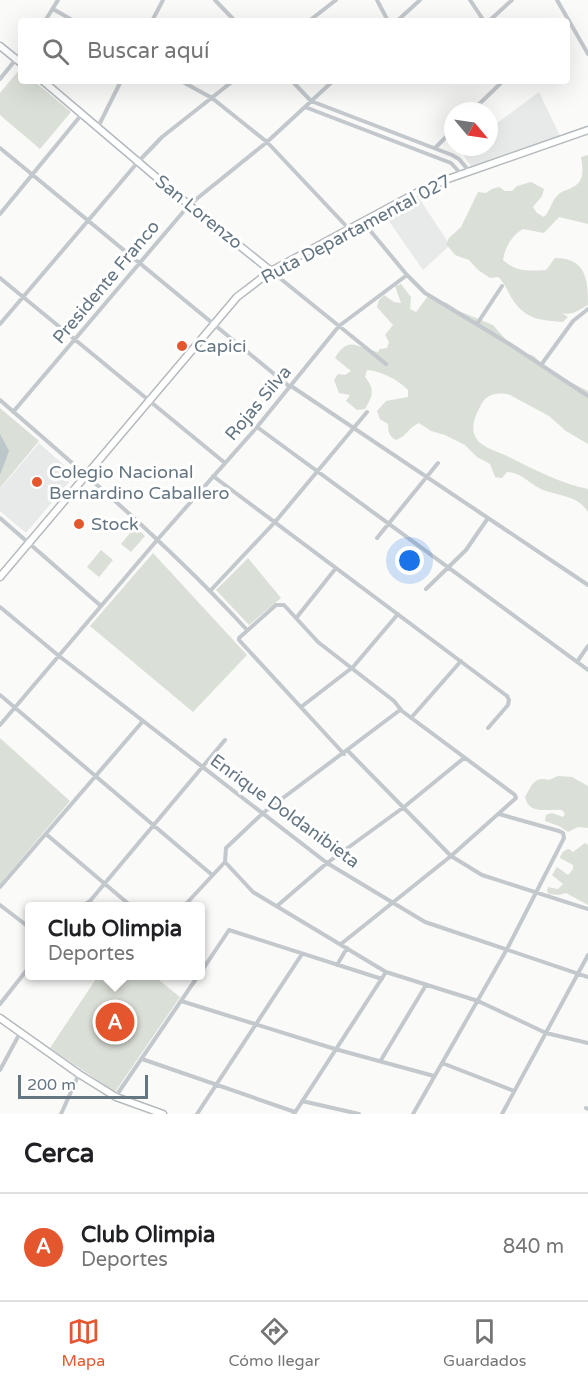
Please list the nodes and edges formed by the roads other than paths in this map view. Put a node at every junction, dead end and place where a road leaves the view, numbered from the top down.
1 (58, 0) edge
2 (215, 0) edge
3 (336, 0) edge
4 (377, 0) edge
5 (420, 0) edge
6 (470, 0) edge
7 (512, 0) edge
8 (557, 0) edge
9 (161, 1) edge
10 (53, 9) junction
11 (47, 18) edge
12 (69, 18) edge
13 (153, 18) edge
14 (232, 18) edge
15 (313, 18) edge
16 (386, 18) edge
17 (400, 18) edge
18 (482, 18) edge
19 (492, 18) edge
20 (566, 18) edge
21 (570, 25) edge
22 (0, 46) edge
23 (588, 54) edge
24 (18, 60) edge
25 (18, 62) edge
26 (0, 79) edge
27 (47, 84) edge
28 (120, 84) edge
29 (186, 84) edge
30 (229, 84) edge
31 (295, 84) edge
32 (330, 84) edge
33 (500, 84) edge
34 (212, 98) junction
35 (311, 101) junction
36 (481, 102) edge
37 (305, 107) junction
38 (83, 114) junction
39 (98, 127) junction
40 (588, 130) edge
41 (444, 139) edge
42 (267, 142) junction
43 (0, 148) edge
44 (435, 148) junction
45 (138, 162) junction
46 (469, 171) junction
47 (461, 174) junction
48 (32, 175) junction
49 (189, 205) junction
50 (0, 214) edge
51 (88, 221) junction
52 (362, 221) junction
53 (349, 229) junction
54 (140, 264) junction
55 (271, 271) junction
56 (407, 275) junction
57 (0, 278) edge
58 (501, 286) dead end
59 (23, 297) junction
60 (588, 309) edge
61 (0, 324) edge
62 (477, 324) junction
63 (214, 325) junction
64 (339, 326) junction
65 (75, 339) junction
66 (386, 364) dead end
67 (542, 365) junction
68 (291, 386) junction
69 (588, 396) edge
70 (0, 400) edge
71 (149, 402) junction
72 (13, 412) junction
73 (367, 412) dead end
74 (257, 427) junction
75 (354, 428) junction
76 (225, 463) junction
77 (438, 463) dead end
78 (318, 472) junction
79 (86, 475) junction
80 (213, 476) junction
81 (427, 476) junction
82 (0, 518) edge
83 (488, 518) junction
84 (274, 522) junction
85 (389, 524) junction
86 (158, 538) junction
87 (377, 538) dead end
88 (29, 543) junction
89 (448, 567) junction
90 (336, 568) junction
91 (0, 577) edge
92 (588, 585) edge
93 (426, 589) dead end
94 (211, 590) junction
95 (101, 606) junction
96 (0, 607) edge
97 (398, 614) junction
98 (297, 617) junction
99 (247, 630) junction
100 (588, 646) edge
101 (59, 656) junction
102 (461, 660) junction
103 (577, 662) junction
104 (352, 668) junction
105 (588, 670) edge
106 (0, 695) edge
107 (301, 707) junction
108 (15, 708) junction
109 (400, 710) junction
110 (411, 718) junction
111 (143, 721) junction
112 (0, 725) edge
113 (488, 728) dead end
114 (225, 740) dead end
115 (346, 753) junction
116 (464, 758) junction
117 (202, 768) junction
118 (96, 776) junction
119 (404, 807) junction
120 (263, 813) junction
121 (499, 814) junction
122 (154, 826) junction
123 (46, 834) junction
124 (451, 856) junction
125 (225, 862) junction
126 (327, 862) junction
127 (211, 874) junction
128 (105, 884) junction
129 (0, 887) edge
130 (537, 892) junction
131 (89, 902) edge
132 (126, 902) edge
133 (187, 902) edge
134 (394, 903) junction
135 (0, 905) edge
136 (277, 906) junction
137 (588, 909) edge
138 (25, 924) edge
139 (340, 944) junction
140 (347, 948) junction
141 (507, 949) junction
142 (302, 954) junction
143 (588, 955) edge
144 (205, 964) edge
145 (338, 965) junction
146 (25, 972) edge
147 (386, 972) junction
148 (578, 973) junction
149 (588, 977) edge
150 (382, 979) junction
151 (195, 980) edge
152 (426, 985) junction
153 (181, 1001) junction
154 (478, 1001) junction
155 (0, 1004) edge
156 (0, 1018) edge
157 (255, 1025) junction
158 (20, 1033) junction
159 (546, 1033) junction
160 (588, 1043) edge
161 (335, 1049) junction
162 (142, 1059) junction
163 (381, 1060) junction
164 (442, 1063) junction
165 (0, 1070) edge
166 (79, 1074) junction
167 (434, 1076) junction
168 (216, 1086) junction
169 (514, 1091) junction
170 (116, 1097) junction
171 (302, 1101) junction
172 (150, 1112) edge
173 (294, 1113) edge
174 (61, 1114) edge
175 (164, 1114) edge
176 (197, 1114) edge
177 (359, 1114) edge
178 (413, 1114) edge
179 (502, 1114) edge

1 - 10 street
2 - 14 street
3 - 15 street
4 - 16 street
5 - 17 street
6 - 18 street
7 - 19 street
8 - 20 street
9 - 13 street
10 - 11 street
10 - 12 street
21 - 23 street
22 - 24 main road
25 - 26 street
27 - 38 main road, San Lorenzo
28 - 39 street
29 - 34 street
30 - 34 street
31 - 35 street
32 - 35 street, Presidente Franco
33 - 36 street
34 - 42 street
34 - 45 street
35 - 37 street, Presidente Franco
35 - 44 street
37 - 42 street, Presidente Franco
37 - 47 street
38 - 39 main road, San Lorenzo
38 - 48 street
39 - 45 main road, San Lorenzo
40 - 46 main road, Ruta Departamental 027
41 - 44 street
42 - 49 street, Presidente Franco
42 - 53 street
43 - 48 street
44 - 46 street
45 - 49 main road, San Lorenzo
45 - 51 street
46 - 47 main road, Ruta Departamental 027
47 - 52 main road, Ruta Departamental 027
48 - 50 street
48 - 51 street
49 - 54 street, Presidente Franco
49 - 55 main road, San Lorenzo
51 - 54 street
51 - 59 street
52 - 53 main road, Ruta Departamental 027
52 - 56 street
53 - 55 main road, Ruta Departamental 027
54 - 63 street
54 - 65 street, Presidente Franco
55 - 63 main road, Ruta Departamental 027
55 - 64 street, San Lorenzo
56 - 62 street
56 - 64 street, Rojas Silva
57 - 59 street
58 - 62 street
59 - 61 street
59 - 65 street
60 - 67 street
62 - 67 street
63 - 68 street
63 - 71 main road, Ruta Departamental 027
64 - 66 street, San Lorenzo
64 - 68 street, Rojas Silva
65 - 71 street
65 - 72 street, Presidente Franco
67 - 69 street
68 - 74 street, Rojas Silva
68 - 75 street
70 - 72 street
71 - 76 street
71 - 79 main road, Ruta Departamental 027
72 - 79 street
73 - 75 street
74 - 76 street, Rojas Silva
74 - 78 street
75 - 78 street
75 - 81 street
76 - 80 street, Rojas Silva
77 - 81 street
78 - 84 street
78 - 85 street
79 - 86 street
79 - 88 main road, Ruta Departamental 027
80 - 84 street
80 - 86 street, Rojas Silva
81 - 83 street
81 - 85 street
82 - 88 street
83 - 89 street
83 - 92 street
84 - 90 street
84 - 94 street
85 - 87 street
85 - 89 street
86 - 94 street
86 - 95 street, Rojas Silva
88 - 91 main road, Ruta Departamental 027
88 - 95 street
89 - 93 street
89 - 103 street
90 - 97 street
90 - 98 street
94 - 99 street
95 - 101 street, Rojas Silva
96 - 101 street, Enrique Doldanibieta
97 - 102 street
97 - 104 street
98 - 99 street
98 - 104 street
99 - 107 street
100 - 103 street
101 - 108 street, Rojas Silva
101 - 111 street, Enrique Doldanibieta
102 - 110 street
102 - 113 street
103 - 105 street
104 - 107 street
104 - 109 street
106 - 108 street
107 - 115 street
108 - 112 street, Rojas Silva
108 - 118 street
109 - 110 street
109 - 115 street
110 - 116 street
111 - 117 street, Enrique Doldanibieta
111 - 118 street
114 - 117 street
115 - 119 street
115 - 120 street
116 - 119 street
116 - 121 street
117 - 120 street, Enrique Doldanibieta
117 - 122 street
118 - 122 street
118 - 123 street
119 - 124 street
119 - 126 street
120 - 125 street
120 - 126 street, Enrique Doldanibieta
121 - 124 street
121 - 130 street
122 - 127 street
122 - 128 street
123 - 128 street
123 - 129 street
124 - 130 street
124 - 134 street
125 - 127 street
125 - 136 street
126 - 134 street, Enrique Doldanibieta
126 - 136 street
127 - 133 street
128 - 131 street
128 - 132 street
130 - 137 street
130 - 141 street
134 - 139 street
134 - 141 street, Enrique Doldanibieta
135 - 138 street
136 - 139 street
139 - 140 street
140 - 145 street
140 - 147 street
141 - 148 street, Enrique Doldanibieta
141 - 154 street
142 - 144 street
142 - 145 street
142 - 157 street
143 - 148 street
145 - 150 street
146 - 155 street
147 - 150 street
147 - 152 street
148 - 149 street, Enrique Doldanibieta
148 - 159 street
150 - 161 street
151 - 153 street
152 - 154 street
152 - 163 street
153 - 157 street
153 - 162 street
154 - 159 street
154 - 164 street
156 - 158 main road
157 - 161 street
157 - 168 street
158 - 165 street
158 - 166 main road
159 - 160 street
159 - 169 street
161 - 163 street
161 - 171 street
162 - 168 street
162 - 170 street
163 - 167 street
164 - 167 street
164 - 169 street
166 - 170 main road
166 - 174 street
167 - 178 street
168 - 173 street
168 - 176 street
169 - 179 street
170 - 172 main road
171 - 173 street
171 - 177 street
172 - 175 main road

